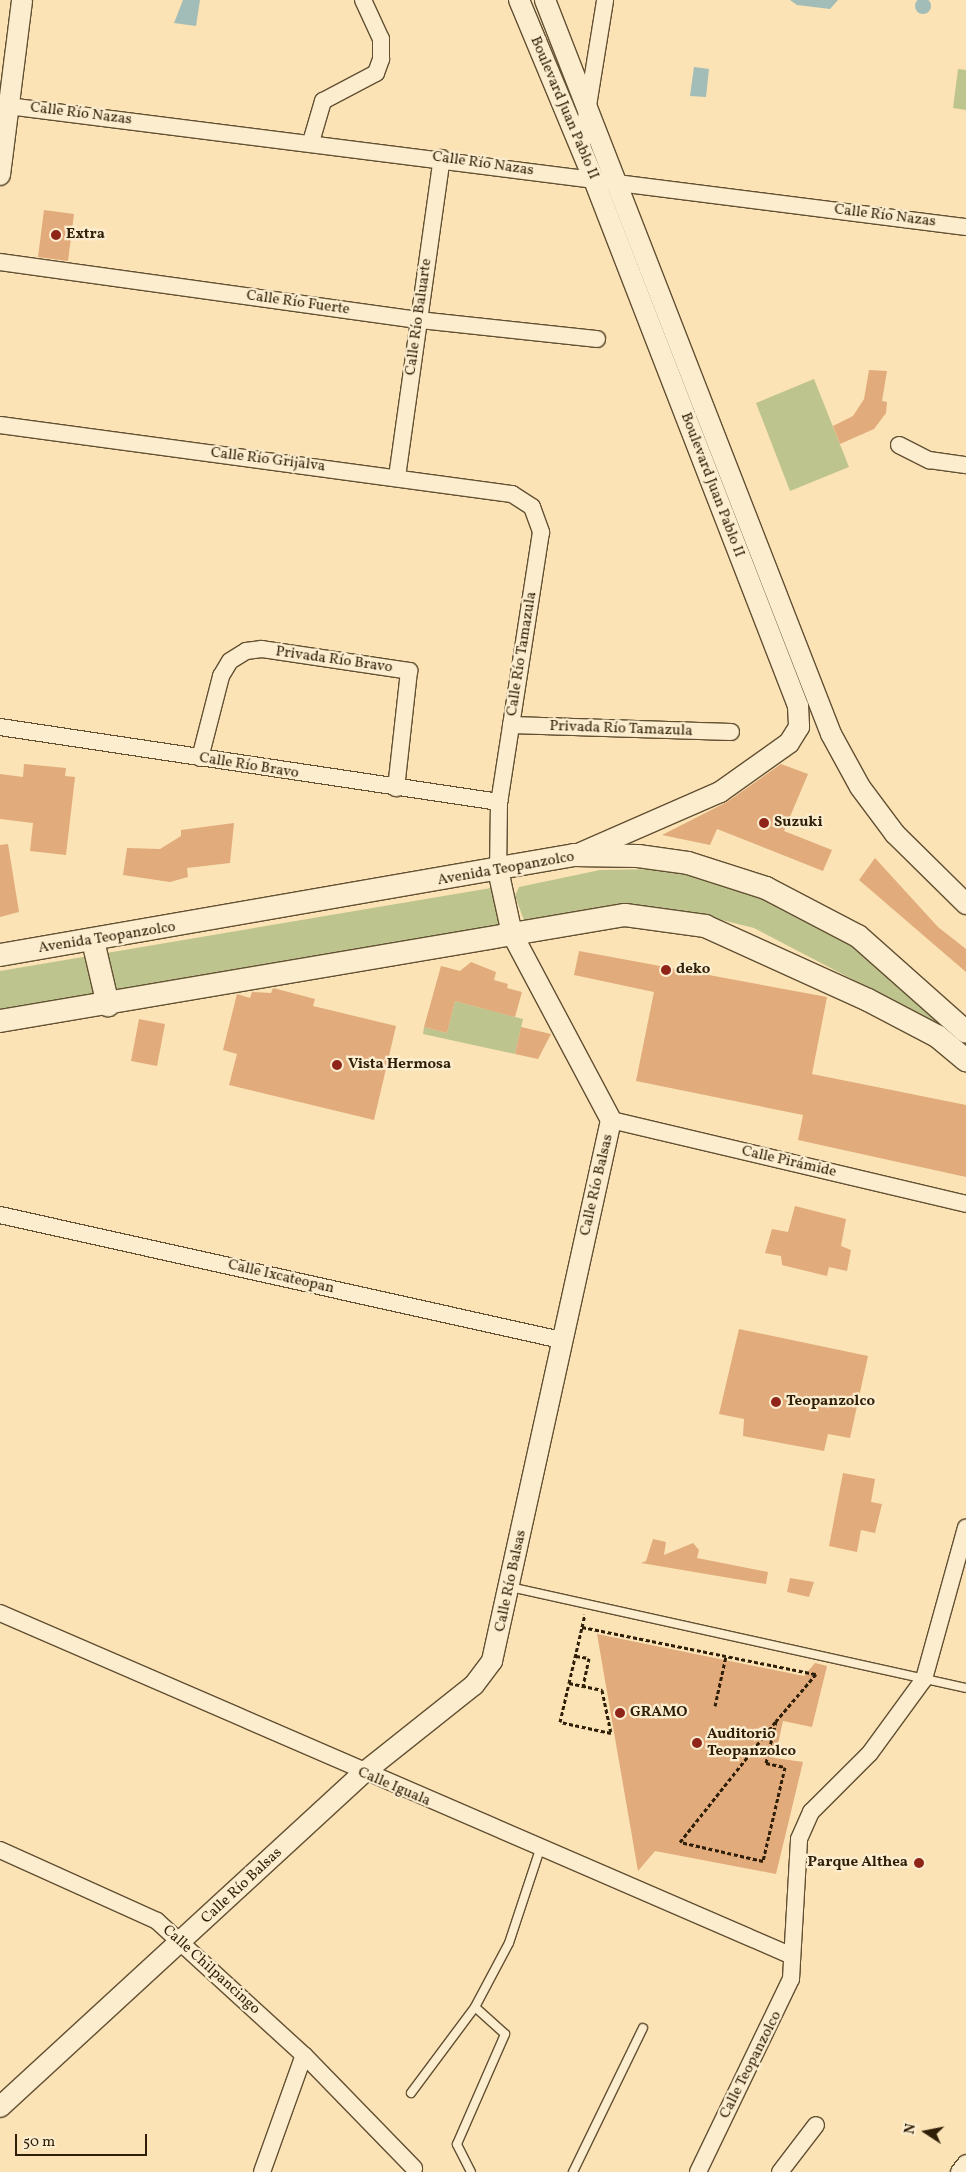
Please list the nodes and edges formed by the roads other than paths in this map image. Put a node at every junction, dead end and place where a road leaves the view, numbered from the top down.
1 (22, 0) edge
2 (364, 0) edge
3 (519, 0) edge
4 (545, 0) edge
5 (605, 0) edge
6 (588, 104) junction
7 (4, 105) edge
8 (311, 142) junction
9 (581, 149) junction
10 (442, 158) junction
11 (0, 175) edge
12 (594, 180) junction
13 (616, 182) junction
14 (966, 227) edge
15 (0, 262) edge
16 (419, 320) junction
17 (597, 339) dead end
18 (0, 425) edge
19 (899, 445) dead end
20 (966, 465) edge
21 (396, 477) junction
22 (532, 508) joint
23 (511, 726) junction
24 (0, 728) edge
25 (731, 732) dead end
26 (200, 758) junction
27 (396, 788) junction
28 (499, 802) junction
29 (574, 855) junction
30 (498, 870) junction
31 (966, 904) edge
32 (512, 934) junction
33 (93, 942) junction
34 (0, 955) edge
35 (108, 1005) junction
36 (0, 1021) edge
37 (966, 1032) edge
38 (966, 1060) edge
39 (611, 1120) junction
40 (966, 1204) edge
41 (0, 1215) edge
42 (561, 1340) junction
43 (966, 1528) edge
44 (510, 1586) junction
45 (0, 1613) edge
46 (924, 1679) junction
47 (966, 1688) edge
48 (362, 1774) junction
49 (540, 1849) junction
50 (0, 1850) edge
51 (184, 1941) junction
52 (790, 1956) junction
53 (475, 2007) junction
54 (643, 2028) dead end
55 (304, 2055) junction
56 (411, 2093) dead end
57 (0, 2107) edge
58 (816, 2125) dead end
59 (966, 2163) edge
60 (414, 2168) dead end
61 (262, 2172) edge
62 (470, 2172) edge
63 (573, 2172) edge
64 (698, 2172) edge
65 (780, 2172) edge
66 (959, 2172) edge

1 - 7 street
2 - 8 street
3 - 9 street, Boulevard Juan Pablo II
4 - 6 street, Boulevard Juan Pablo II
5 - 6 street
6 - 9 street
6 - 13 street, Boulevard Juan Pablo II
7 - 8 street, Calle Río Nazas
7 - 11 street
8 - 10 street, Calle Río Nazas
9 - 12 street, Boulevard Juan Pablo II
10 - 12 street, Calle Río Nazas
10 - 16 street, Calle Río Baluarte
12 - 13 street, Calle Río Nazas
12 - 29 street, Boulevard Juan Pablo II
13 - 14 street, Calle Río Nazas
13 - 31 street, Boulevard Juan Pablo II
15 - 16 street, Calle Río Fuerte
16 - 17 street, Calle Río Fuerte
16 - 21 street, Calle Río Baluarte
18 - 21 street, Calle Río Grijalva
19 - 20 street
21 - 22 street, Calle Río Grijalva
22 - 23 street, Calle Río Tamazula
23 - 25 street, Privada Río Tamazula
23 - 28 street, Calle Río Tamazula
24 - 26 street, Calle Río Bravo
26 - 27 street, Calle Río Bravo
26 - 27 street, Privada Río Bravo
27 - 28 street, Calle Río Bravo
28 - 30 street, Calle Río Tamazula
29 - 30 main road, Avenida Teopanzolco
29 - 37 main road, Avenida Teopanzolco
30 - 32 street, Calle Río Balsas
30 - 33 main road, Avenida Teopanzolco
32 - 35 main road
32 - 38 main road
32 - 39 street, Calle Río Balsas
33 - 34 main road, Avenida Teopanzolco
33 - 35 main road
35 - 36 main road
39 - 40 street, Calle Pirámide
39 - 42 street, Calle Río Balsas
41 - 42 street, Calle Ixcateopan
42 - 44 street, Calle Río Balsas
43 - 46 street
44 - 46 lane
44 - 48 street, Calle Río Balsas
45 - 48 street, Calle Iguala
46 - 47 lane
46 - 52 street, Calle Teopanzolco
48 - 49 street, Calle Iguala
48 - 51 street, Calle Río Balsas
49 - 52 street, Calle Iguala
49 - 53 lane
50 - 51 street, Calle Chilpancingo
51 - 55 street, Calle Chilpancingo
51 - 57 street, Calle Río Balsas
52 - 64 street, Calle Teopanzolco
53 - 56 lane
53 - 62 lane
54 - 63 lane
55 - 60 street, Calle Chilpancingo
55 - 61 street
58 - 65 street
59 - 66 street

